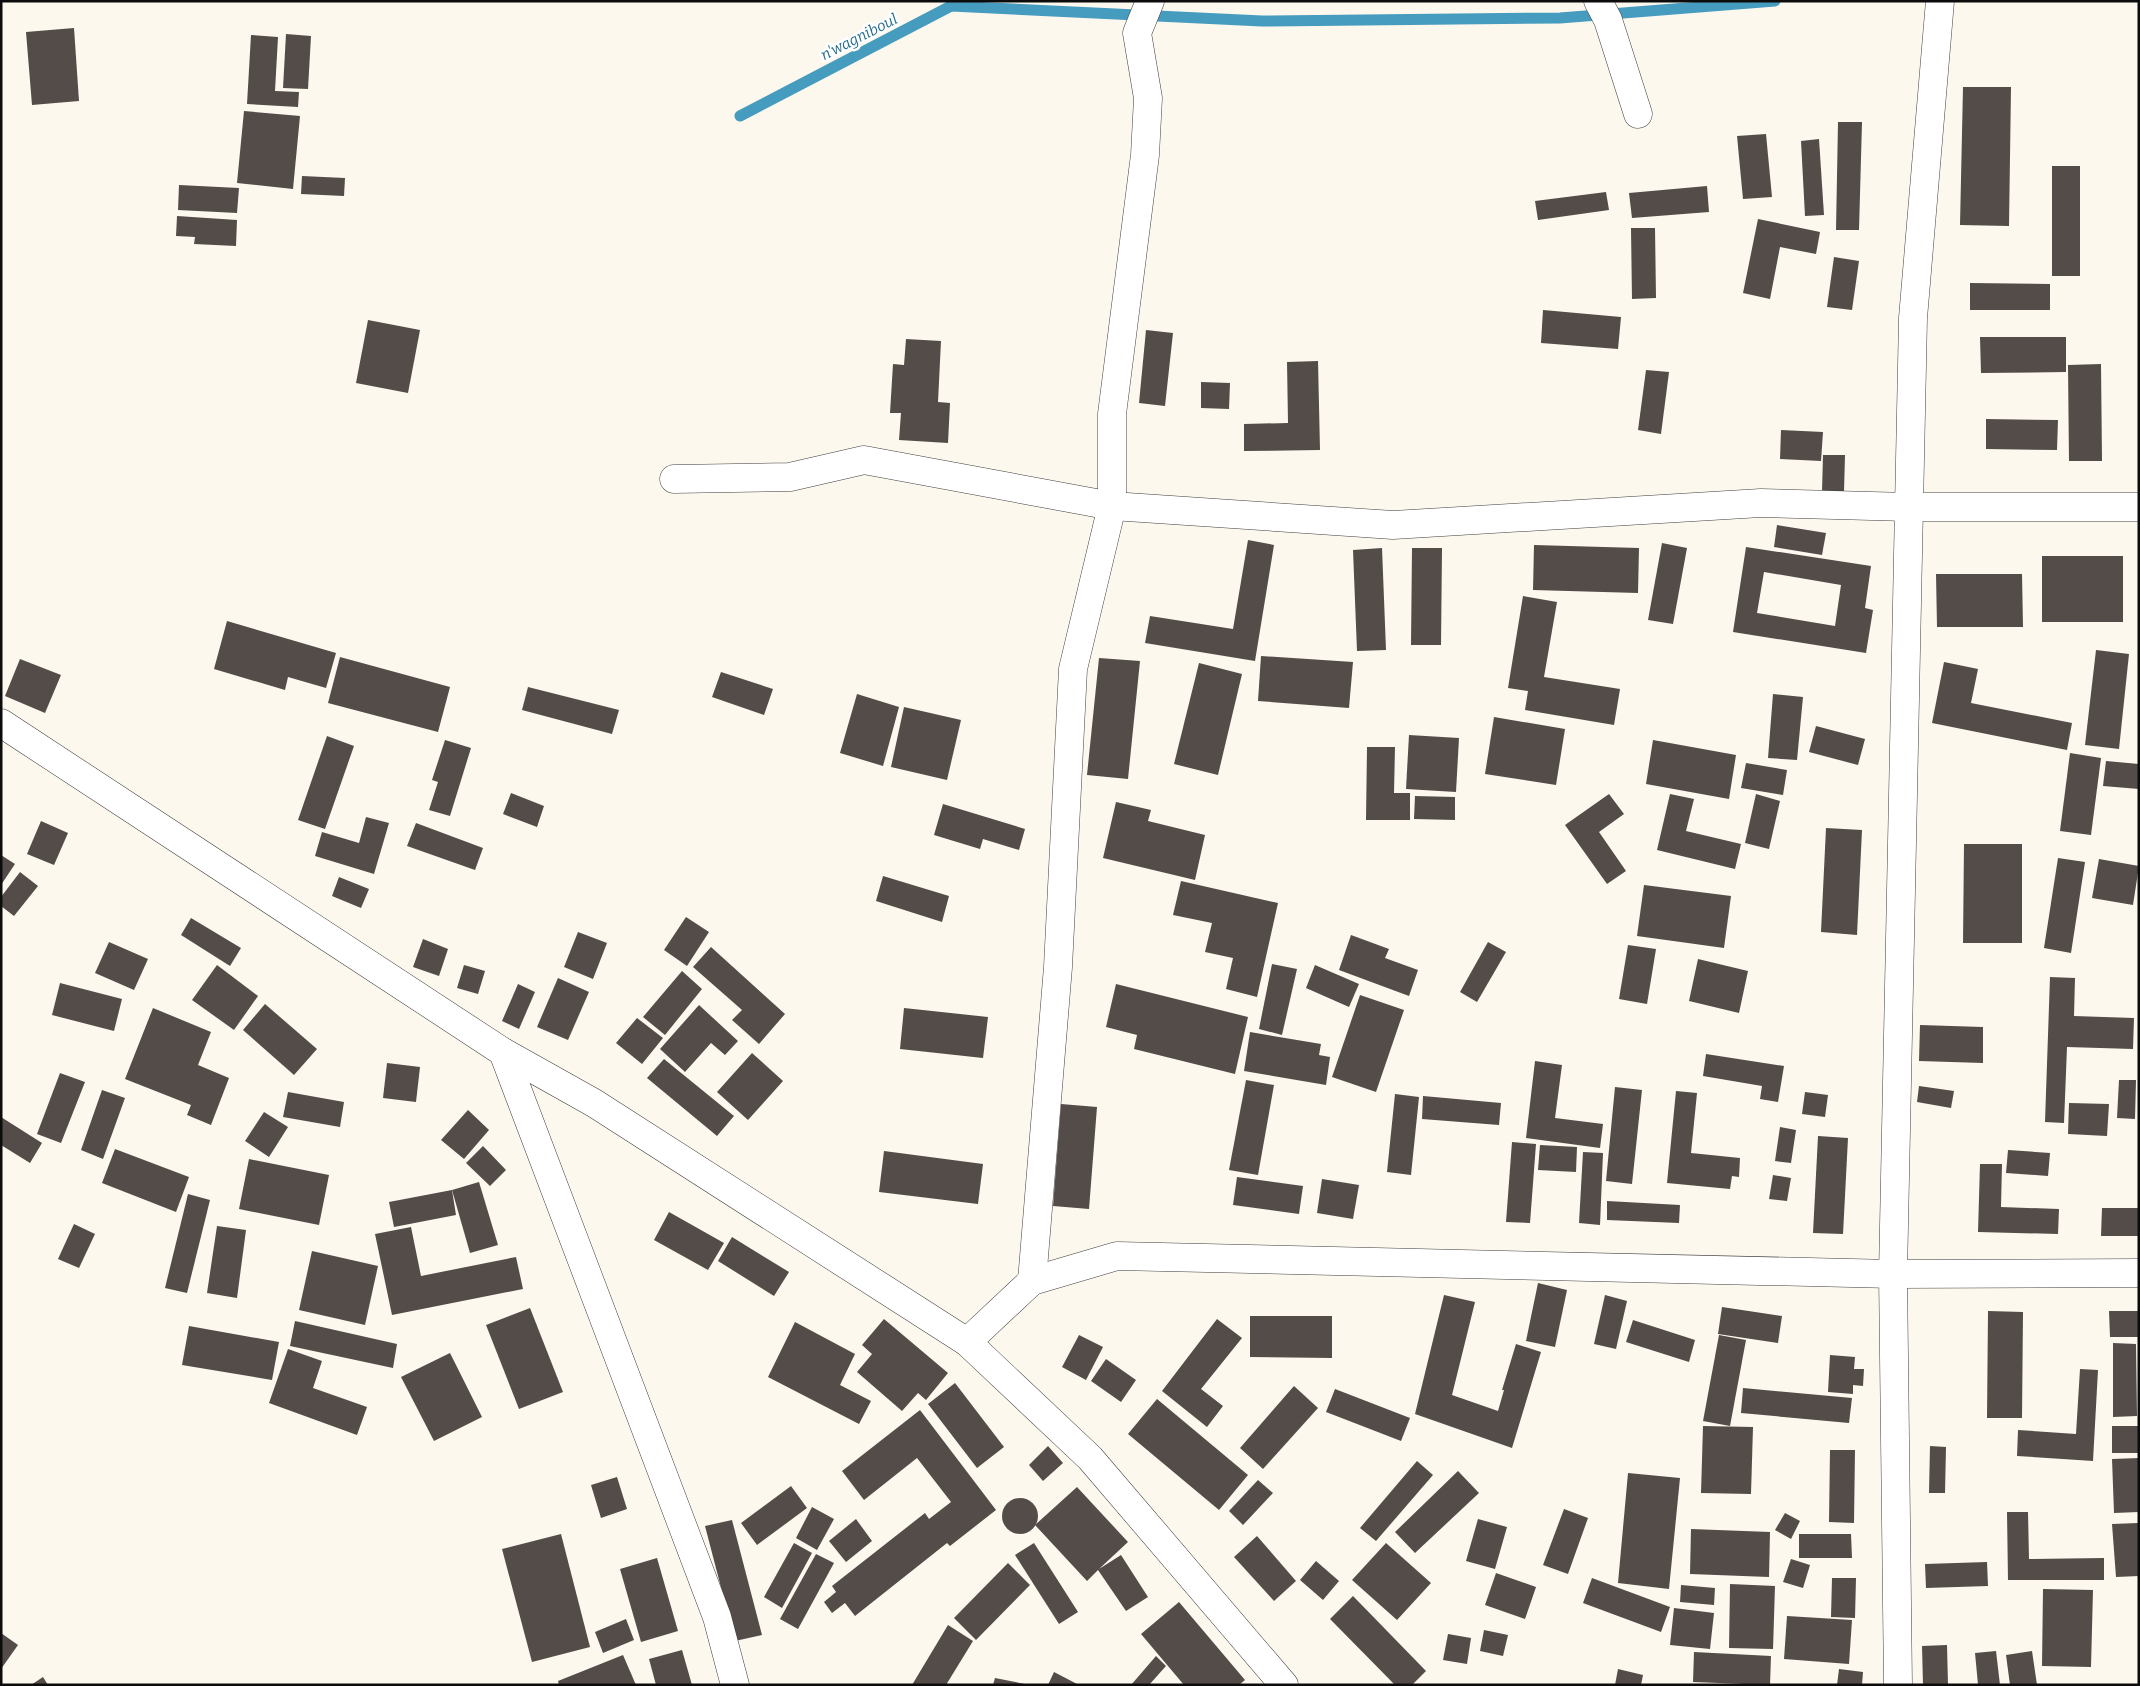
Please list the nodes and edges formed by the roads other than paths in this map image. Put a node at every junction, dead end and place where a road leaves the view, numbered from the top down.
1 (1150, 1) edge
2 (1598, 1) edge
3 (1940, 1) edge
4 (1638, 114) dead end
5 (674, 480) dead end
6 (1112, 506) junction
7 (1909, 507) junction
8 (2139, 507) edge
9 (1, 723) edge
10 (503, 1052) junction
11 (2139, 1273) edge
12 (1893, 1274) junction
13 (1032, 1281) junction
14 (966, 1342) junction
15 (735, 1685) edge
16 (1284, 1685) edge
17 (1898, 1685) edge

1 - 6 street
2 - 4 street
3 - 7 street
5 - 6 street
6 - 7 street
6 - 13 street
7 - 8 street
7 - 12 street
9 - 10 street
10 - 14 street
10 - 15 street
11 - 12 street
12 - 13 street
12 - 17 street
13 - 14 street
14 - 16 street

